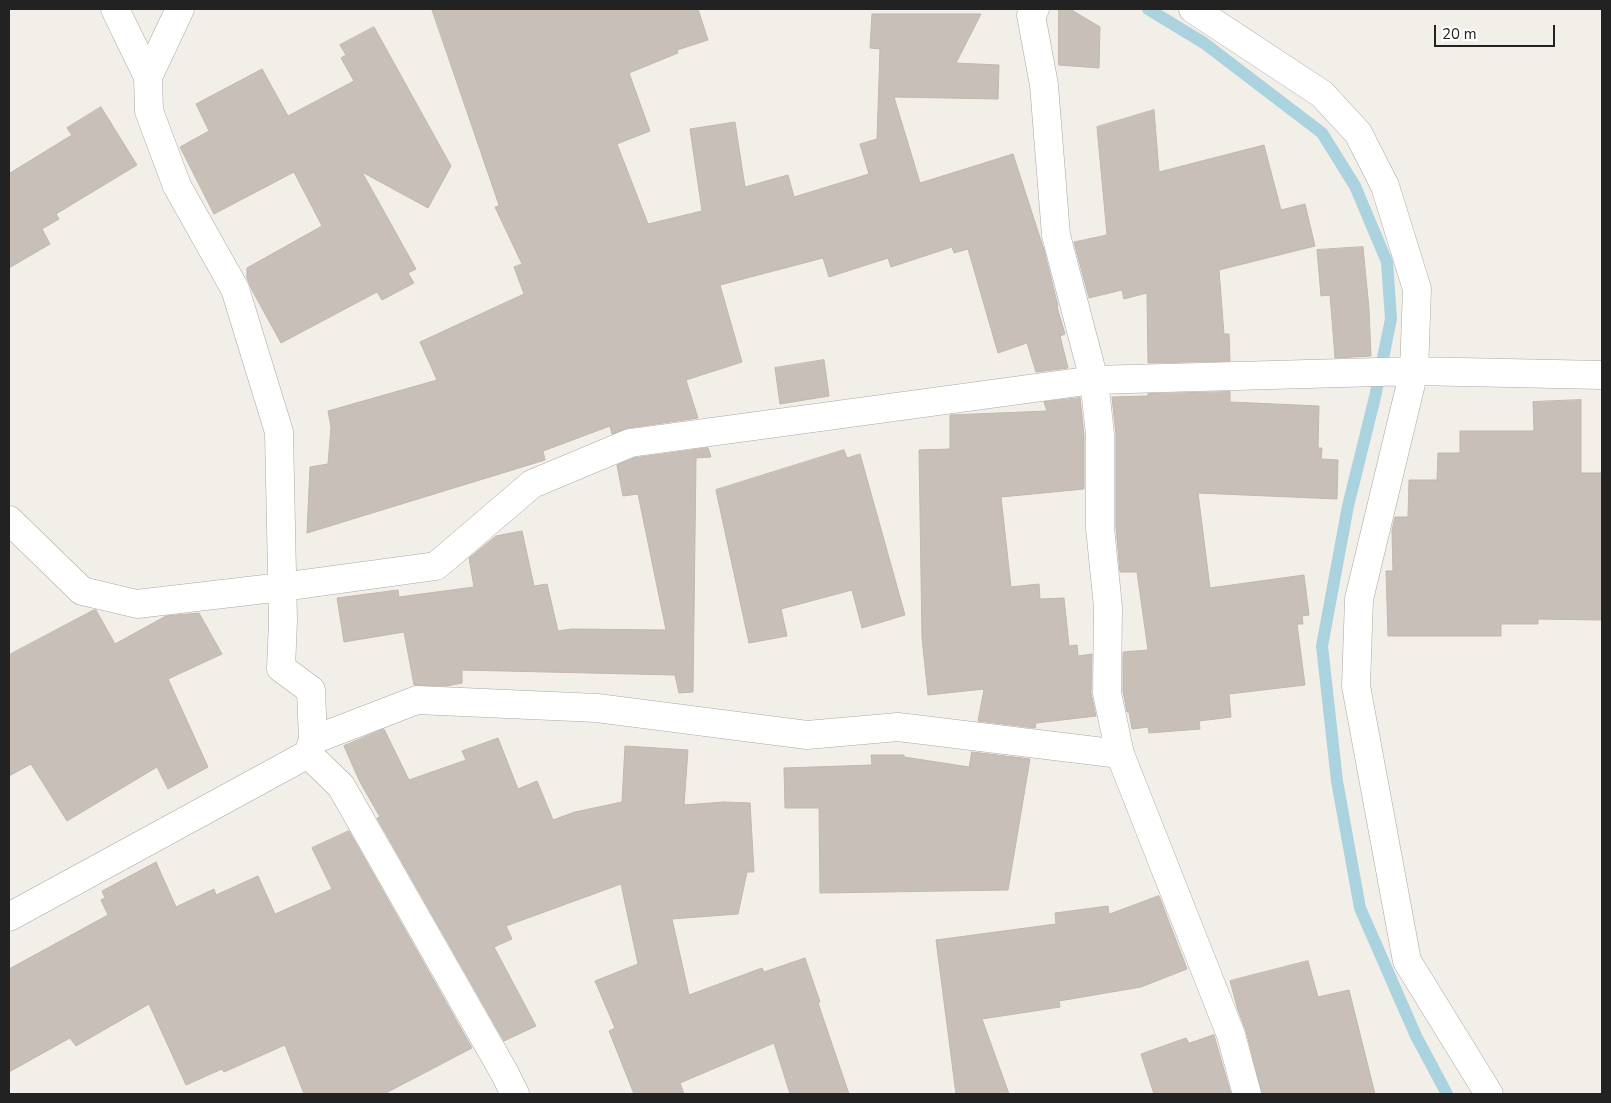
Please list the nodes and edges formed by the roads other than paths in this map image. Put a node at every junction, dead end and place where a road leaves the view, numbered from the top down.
1 (115, 9) edge
2 (180, 9) edge
3 (1035, 9) edge
4 (1193, 9) edge
5 (148, 77) junction
6 (1414, 370) junction
7 (1602, 375) edge
8 (1094, 380) junction
9 (9, 520) edge
10 (282, 587) junction
11 (311, 747) junction
12 (1120, 754) junction
13 (9, 917) edge
14 (515, 1094) edge
15 (1247, 1094) edge
16 (1489, 1094) edge

1 - 5 street
2 - 5 street
3 - 8 street
4 - 6 street
5 - 10 street
6 - 7 street
6 - 8 street
6 - 16 street
8 - 10 street
8 - 12 street
9 - 10 street
10 - 11 street
11 - 12 street
11 - 13 street
11 - 14 street
12 - 15 street

